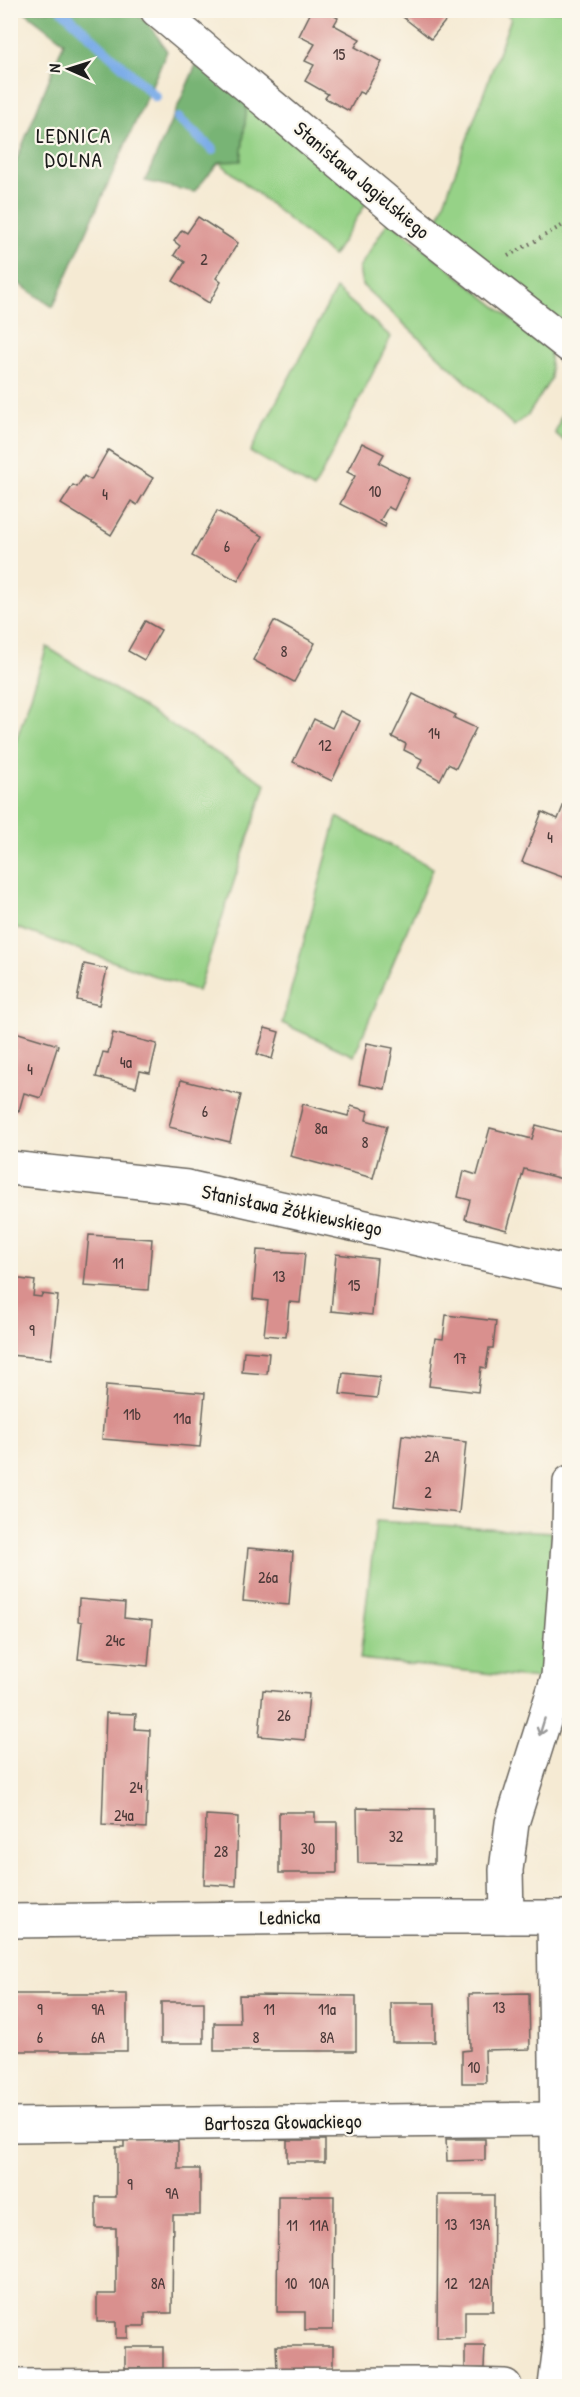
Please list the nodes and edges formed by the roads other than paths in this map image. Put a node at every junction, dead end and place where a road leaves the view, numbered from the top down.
1 (157, 10) edge
2 (570, 346) edge
3 (10, 1168) edge
4 (570, 1273) edge
5 (570, 1482) edge
6 (507, 1917) junction
7 (562, 1917) edge
8 (10, 1921) edge
9 (556, 2119) junction
10 (10, 2125) edge
11 (10, 2386) edge
12 (505, 2386) edge
13 (555, 2386) edge

1 - 2 street, Stanisława Jagielskiego
3 - 4 street, Stanisława Żółkiewskiego
5 -> 6 street
6 - 7 street, Lednicka
6 - 8 street, Lednicka
7 - 9 street
9 - 10 street, Bartosza Głowackiego
9 - 13 street
11 - 12 street

